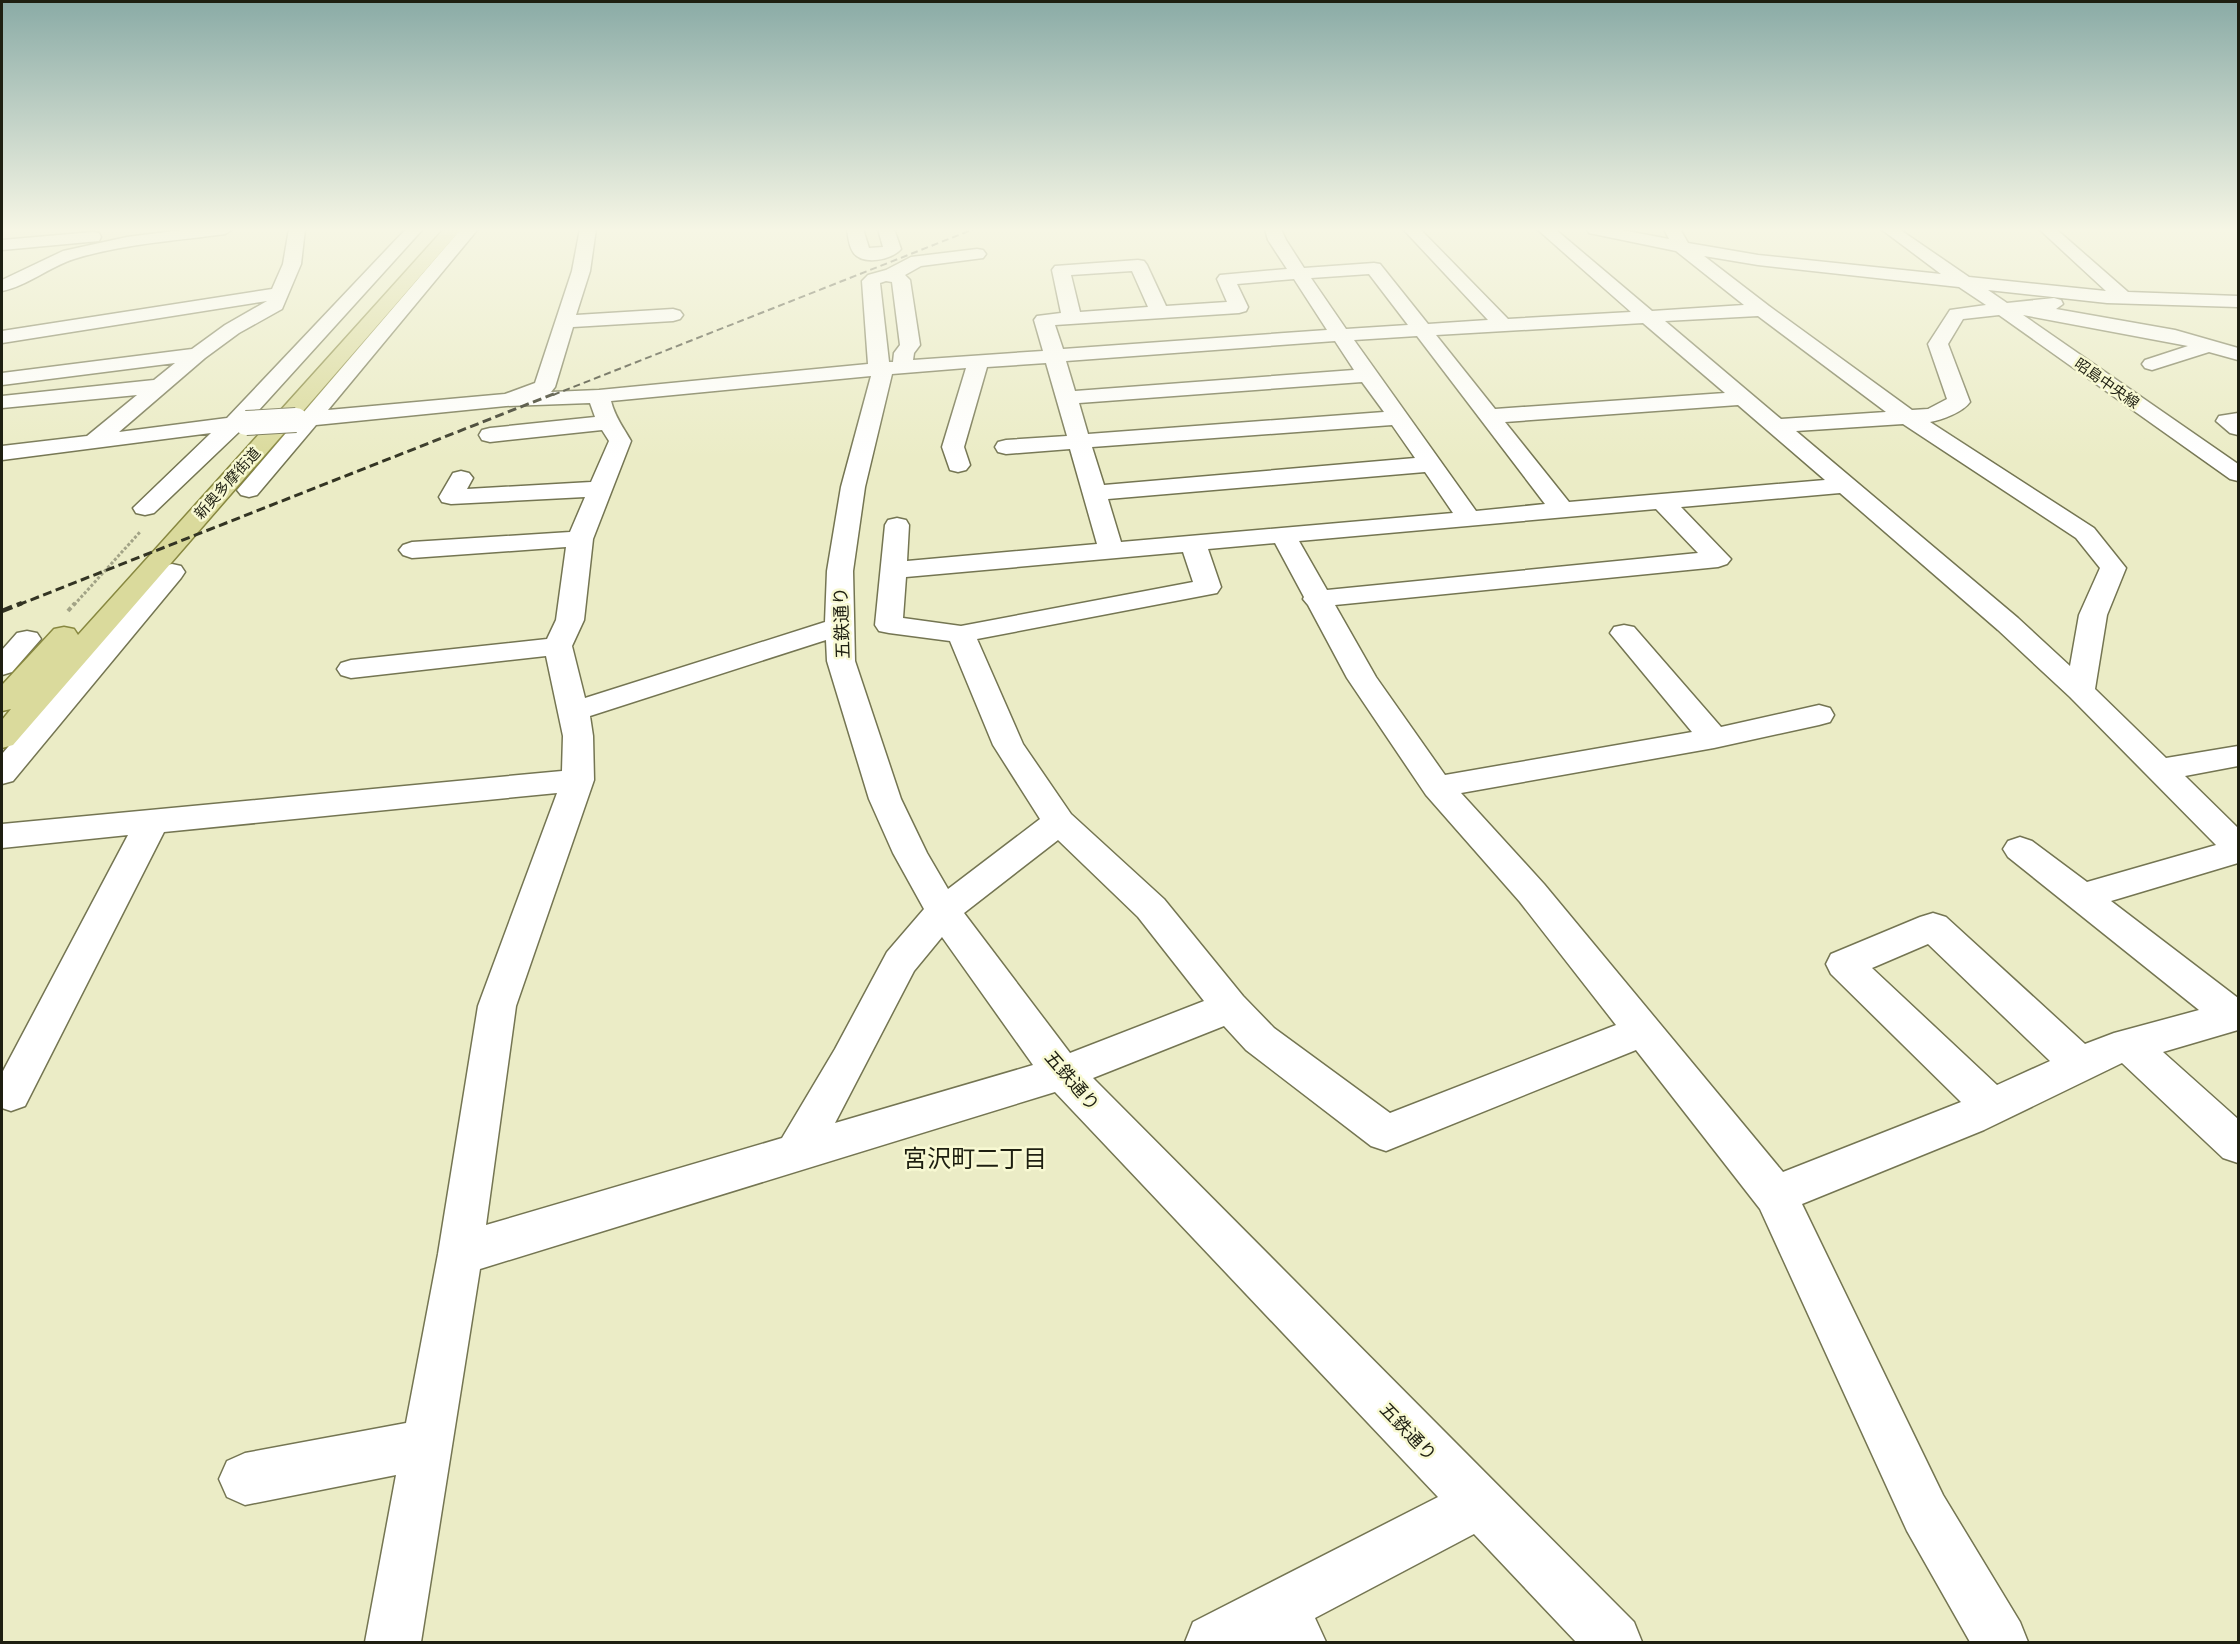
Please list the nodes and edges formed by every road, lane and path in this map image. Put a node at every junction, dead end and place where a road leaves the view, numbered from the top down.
1 (200, 306) edge
2 (274, 306) edge
3 (345, 306) edge
4 (364, 306) edge
5 (384, 306) edge
6 (402, 306) edge
7 (569, 306) edge
8 (876, 306) edge
9 (905, 306) edge
10 (1069, 306) edge
11 (1156, 306) edge
12 (1238, 306) edge
13 (1320, 306) edge
14 (1403, 306) edge
15 (1485, 306) edge
16 (1637, 306) edge
17 (1757, 306) edge
18 (1958, 306) edge
19 (2004, 306) edge
20 (2039, 306) edge
21 (2010, 309) junction
22 (1762, 310) junction
23 (1159, 312) junction
24 (1957, 314) junction
25 (673, 315) dead end
26 (1648, 315) junction
27 (1072, 318) junction
28 (564, 321) junction
29 (1503, 325) junction
30 (1422, 330) junction
31 (1340, 335) junction
32 (2, 337) edge
33 (2208, 346) junction
34 (198, 354) junction
35 (2238, 354) edge
36 (1054, 356) junction
37 (979, 362) junction
38 (2152, 364) dead end
39 (888, 369) junction
40 (1368, 375) junction
41 (2, 379) edge
42 (159, 386) junction
43 (1066, 398) junction
44 (1745, 398) junction
45 (506, 400) junction
46 (2, 402) edge
47 (605, 409) junction
48 (1491, 416) junction
49 (1398, 418) junction
50 (1910, 418) junction
51 (301, 420) junction
52 (2238, 420) edge
53 (240, 423) junction
54 (1776, 426) junction
55 (2238, 428) edge
56 (490, 435) dead end
57 (93, 442) junction
58 (1079, 442) junction
59 (1006, 447) dead end
60 (2, 453) edge
61 (1431, 464) junction
62 (958, 465) dead end
63 (2238, 474) edge
64 (461, 478) dead end
65 (1845, 485) junction
66 (601, 489) junction
67 (249, 490) dead end
68 (1094, 493) junction
69 (1662, 501) junction
70 (1562, 510) junction
71 (145, 517) joint
72 (1469, 518) junction
73 (897, 525) dead end
74 (1283, 535) junction
75 (580, 539) junction
76 (1193, 543) junction
77 (412, 550) dead end
78 (1111, 550) junction
79 (893, 570) junction
80 (172, 572) dead end
81 (1316, 599) junction
82 (65, 614) dead end
83 (839, 627) junction
84 (1624, 633) dead end
85 (961, 634) junction
86 (27, 639) dead end
87 (558, 646) junction
88 (2, 666) edge
89 (351, 669) dead end
90 (2080, 691) junction
91 (2, 702) edge
92 (574, 711) junction
93 (1819, 715) dead end
94 (2, 738) edge
95 (1714, 738) junction
96 (2238, 756) edge
97 (2162, 769) junction
98 (2, 774) edge
99 (578, 780) junction
100 (1437, 786) junction
101 (153, 820) junction
102 (1059, 822) junction
103 (2, 837) edge
104 (2020, 849) dead end
105 (2238, 849) edge
106 (2081, 897) junction
107 (943, 911) junction
108 (1230, 1007) junction
109 (2236, 1016) edge
110 (1644, 1030) junction
111 (2129, 1045) junction
112 (2081, 1065) junction
113 (1062, 1073) junction
114 (11, 1094) dead end
115 (1992, 1106) junction
116 (2238, 1145) edge
117 (795, 1153) junction
118 (1775, 1196) junction
119 (460, 1254) junction
120 (428, 1444) junction
121 (245, 1479) dead end
122 (1478, 1504) junction
123 (1289, 1625) edge
124 (393, 1642) edge
125 (1213, 1642) edge
126 (1614, 1642) edge
127 (2000, 1642) edge

1 - 32 street
2 - 34 street
3 - 53 street
4 - 91 main road, 新奥多摩街道
5 - 94 main road, 新奥多摩街道
6 - 51 street
7 - 28 street
8 - 39 street
9 - 39 street, 五鉄通り
10 - 27 street
11 - 23 street
12 - 23 street
13 - 31 street
14 - 30 street
15 - 29 street
16 - 26 street
17 - 22 street
18 - 24 street
19 - 21 street, 昭島中央線
20 - 21 street
21 - 24 street
21 - 33 street
21 - 63 street, 昭島中央線
22 - 26 street
22 - 50 street
23 - 27 street
24 - 50 street
25 - 28 street
26 - 29 street
26 - 44 street
27 - 36 street
28 - 45 street
29 - 30 street
30 - 31 street
30 - 48 street
31 - 36 street
31 - 40 street
33 - 35 street
33 - 38 street
34 - 41 street
34 - 42 street
36 - 37 street
36 - 43 street
37 - 39 street
37 - 62 street
39 - 47 street
39 - 83 street, 五鉄通り
40 - 43 street
40 - 49 street
42 - 46 street
42 - 57 street
43 - 58 street
44 - 48 street
44 - 54 street
45 - 47 street
45 - 51 street
47 - 56 street
47 - 66 street
48 - 70 street
49 - 58 street
49 - 61 street
50 - 54 street
50 - 90 street
51 - 53 street, bridge
51 - 67 street
52 - 55 street
53 - 57 street
53 - 71 street
54 - 65 street
57 - 60 street
58 - 59 street
58 - 68 street
61 - 68 street
61 - 72 street
64 - 66 street
65 - 69 street
65 - 90 street
66 - 75 street
68 - 78 street
69 - 70 street
69 - 81 street
70 - 72 street
71 - 82 path
72 - 74 street
73 - 79 street
74 - 76 street
74 - 81 street
75 - 77 street
75 - 87 street
76 - 78 street
76 - 85 street
78 - 79 street
79 - 85 street
80 - 98 street
81 - 100 street
83 - 92 street
83 - 107 street, 五鉄通り
84 - 95 street
85 - 102 street
86 - 88 street
87 - 89 street
87 - 92 street
90 - 97 street
92 - 99 street
93 - 95 street
95 - 100 street
96 - 97 street
97 - 105 street
99 - 101 street
99 - 119 street
100 - 110 street
101 - 103 street
101 - 114 street
102 - 107 street
102 - 108 street
104 - 106 street
105 - 106 street
106 - 109 street
107 - 113 street, 五鉄通り
107 - 117 street
108 - 110 street
108 - 113 street
109 - 111 street
110 - 118 street
111 - 112 street
111 - 116 street
112 - 115 street
112 - 115 street
113 - 117 street
113 - 122 street, 五鉄通り
115 - 118 street
117 - 119 street
118 - 127 street
119 - 120 street
120 - 121 street
120 - 124 street
122 - 123 street
122 - 126 street, 五鉄通り
123 - 125 street

